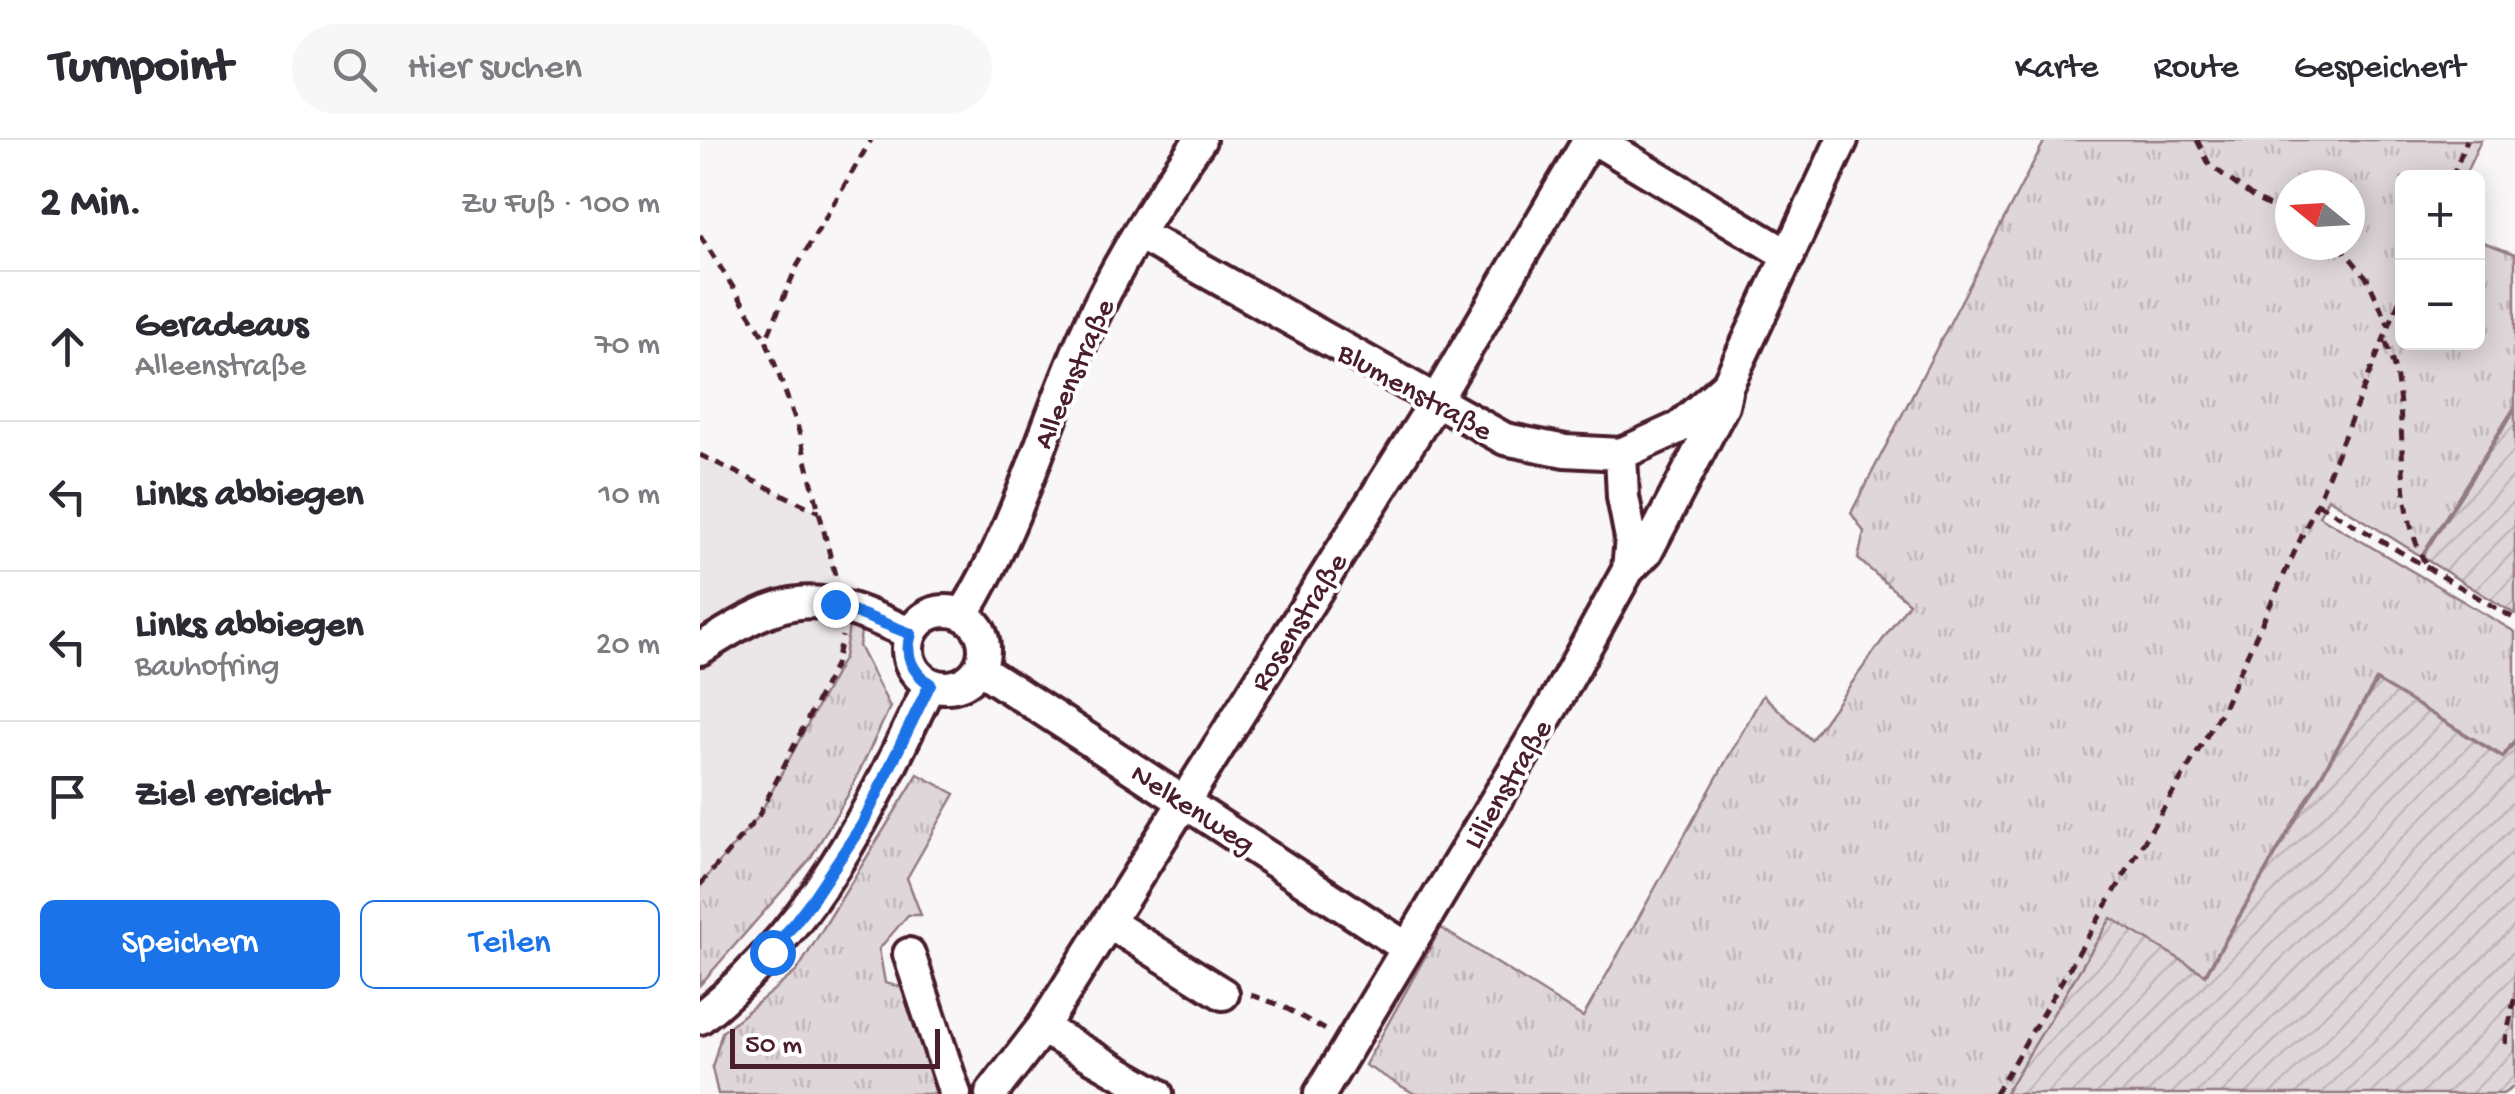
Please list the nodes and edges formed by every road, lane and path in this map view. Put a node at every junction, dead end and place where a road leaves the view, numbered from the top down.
1 (872, 140) edge
2 (1200, 140) edge
3 (1593, 140) edge
4 (1842, 140) edge
5 (2197, 140) edge
6 (2467, 140) edge
7 (2455, 170) edge
8 (2275, 209) edge
9 (700, 234) edge
10 (1139, 234) junction
11 (1789, 256) junction
12 (2351, 260) edge
13 (2395, 311) edge
14 (2389, 326) junction
15 (2385, 339) junction
16 (766, 340) junction
17 (1728, 384) junction
18 (1435, 402) junction
19 (700, 454) edge
20 (1621, 454) junction
21 (2317, 503) junction
22 (821, 513) junction
23 (2426, 566) junction
24 (1628, 570) junction
25 (840, 606) junction
26 (963, 614) junction
27 (2515, 619) edge
28 (911, 634) junction
29 (700, 649) edge
30 (979, 668) junction
31 (930, 684) junction
32 (1184, 800) junction
33 (700, 885) edge
34 (1108, 922) junction
35 (1407, 948) junction
36 (909, 954) dead end
37 (1222, 994) joint
38 (2515, 995) edge
39 (700, 1018) edge
40 (1042, 1028) junction
41 (1332, 1032) dead end
42 (2506, 1044) dead end
43 (955, 1094) edge
44 (992, 1094) edge
45 (1156, 1094) edge
46 (1320, 1094) edge
47 (1995, 1094) edge

1 - 16 path
2 - 10 street, Alleenstraße
3 - 11 street, Rosenstraße
3 - 18 street, Rosenstraße
4 - 11 street, Blumenstraße
5 - 8 path
6 - 7 path
9 - 16 path
10 - 18 street, Blumenstraße
10 - 26 street, Alleenstraße
11 - 17 street, Blumenstraße
12 - 14 path
13 - 14 path
14 - 15 path
15 - 21 path
15 - 23 path
16 - 22 path
17 - 20 street, Blumenstraße
17 - 24 street
18 - 20 street, Blumenstraße
18 - 32 street, Rosenstraße
19 - 22 path
20 - 24 street, Lilienstraße
21 - 23 path
21 - 47 path
22 - 25 path
23 - 27 path
24 - 35 street, Lilienstraße
25 - 28 street
25 - 29 street
25 - 33 path
26 - 28 street
26 - 30 street
28 - 31 street
30 - 31 street
30 - 32 street, Nelkenweg
31 - 39 street
32 - 34 street, Rosenstraße
32 - 35 street, Nelkenweg
34 - 37 street
34 - 40 street, Rosenstraße
35 - 46 street, Lilienstraße
36 - 43 street
37 - 41 path
38 - 42 path
40 - 44 street, Rosenstraße
40 - 45 street

